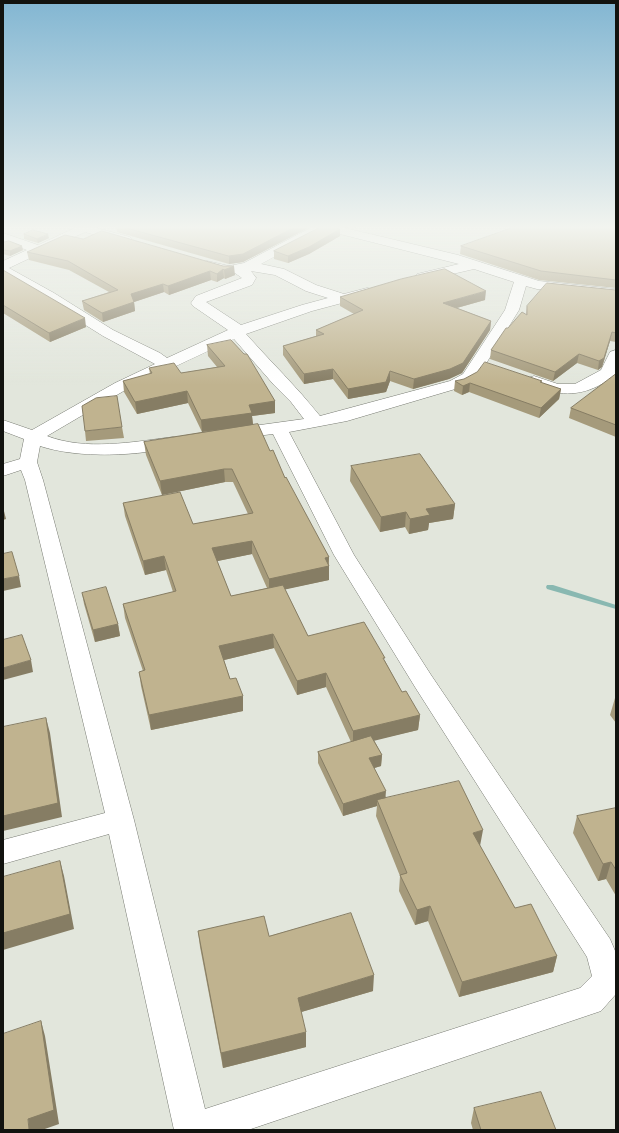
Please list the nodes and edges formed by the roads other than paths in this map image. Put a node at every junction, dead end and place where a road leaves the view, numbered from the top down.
1 (20, 280) edge
2 (248, 280) edge
3 (295, 280) edge
4 (518, 280) edge
5 (521, 281) junction
6 (380, 288) edge
7 (616, 293) edge
8 (343, 298) junction
9 (237, 331) junction
10 (614, 365) edge
11 (164, 366) junction
12 (522, 377) edge
13 (315, 422) junction
14 (278, 427) junction
15 (213, 436) edge
16 (16, 437) edge
17 (191, 439) edge
18 (3, 470) edge
19 (120, 820) junction
20 (3, 852) edge
21 (193, 1130) edge

1 - 11 street
2 - 9 street
3 - 8 street
4 - 5 street
5 - 7 street
5 - 13 street
6 - 8 street
8 - 9 street
9 - 11 street
9 - 13 street
10 - 12 street
11 - 16 street
13 - 14 street
14 - 15 street
14 - 21 street
16 - 17 street
16 - 18 street
16 - 19 street
19 - 20 street
19 - 21 street

